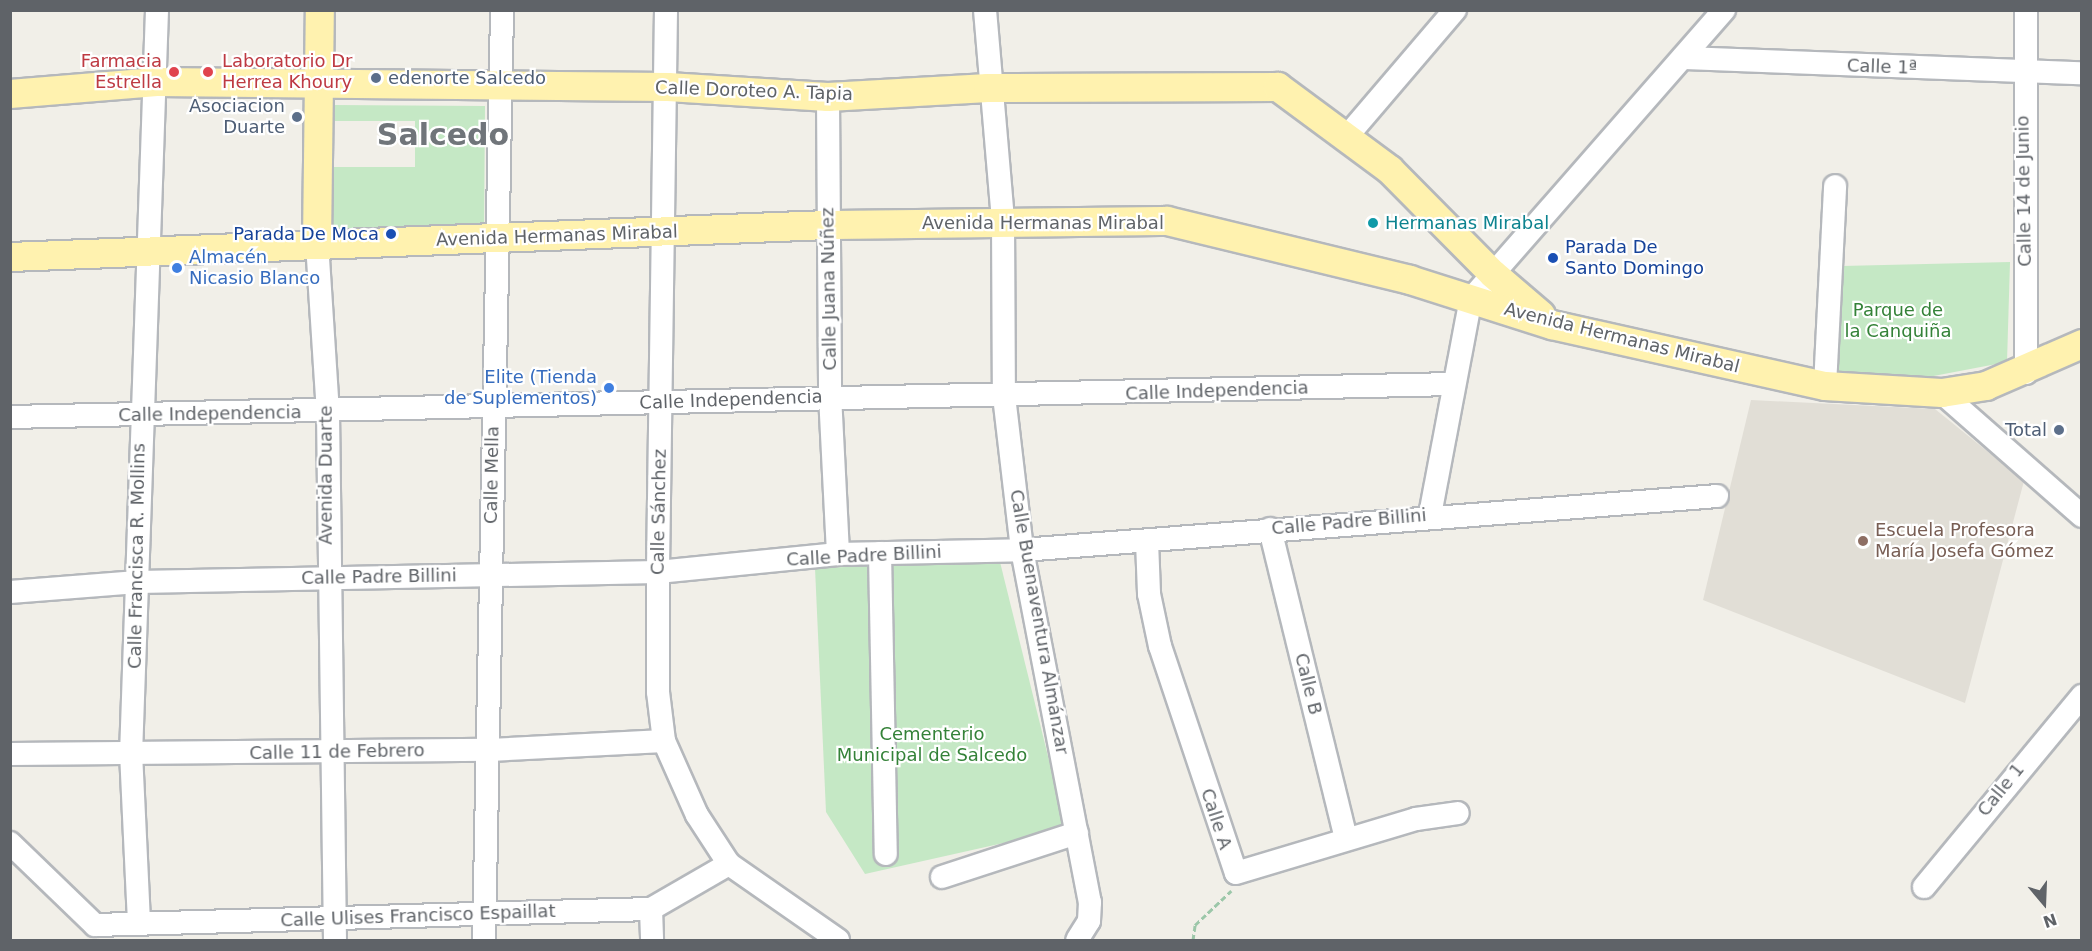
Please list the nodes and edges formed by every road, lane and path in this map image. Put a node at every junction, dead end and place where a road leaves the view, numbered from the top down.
1 (157, 10) edge
2 (320, 10) edge
3 (502, 10) edge
4 (666, 10) edge
5 (985, 10) edge
6 (1724, 10) edge
7 (2026, 10) edge
8 (1442, 16) edge
9 (1683, 58) junction
10 (2022, 73) junction
11 (2082, 74) edge
12 (157, 82) junction
13 (321, 82) junction
14 (502, 84) junction
15 (668, 87) junction
16 (988, 88) junction
17 (10, 94) edge
18 (828, 97) junction
19 (1349, 134) junction
20 (1835, 186) dead end
21 (1003, 220) junction
22 (828, 225) junction
23 (666, 231) junction
24 (494, 240) junction
25 (317, 243) junction
26 (147, 250) junction
27 (10, 257) edge
28 (1492, 274) junction
29 (1471, 299) junction
30 (1552, 324) junction
31 (2082, 344) edge
32 (2026, 373) junction
33 (1452, 384) junction
34 (1825, 386) junction
35 (1942, 393) junction
36 (830, 395) junction
37 (1004, 396) junction
38 (661, 403) junction
39 (494, 410) junction
40 (328, 413) junction
41 (141, 415) junction
42 (10, 417) edge
43 (1717, 496) dead end
44 (1430, 515) junction
45 (2082, 516) edge
46 (1270, 529) junction
47 (1147, 541) junction
48 (1022, 550) junction
49 (880, 553) junction
50 (838, 554) junction
51 (658, 572) junction
52 (489, 575) junction
53 (326, 578) junction
54 (138, 582) junction
55 (10, 592) edge
56 (2082, 696) edge
57 (664, 741) junction
58 (490, 750) junction
59 (333, 752) junction
60 (10, 754) edge
61 (131, 755) junction
62 (1458, 813) dead end
63 (1077, 833) junction
64 (1346, 838) junction
65 (10, 843) edge
66 (886, 854) dead end
67 (729, 864) junction
68 (1236, 873) junction
69 (942, 877) dead end
70 (1924, 887) dead end
71 (651, 909) junction
72 (484, 913) junction
73 (139, 922) junction
74 (335, 931) edge
75 (94, 933) edge
76 (484, 940) edge
77 (652, 940) edge
78 (838, 940) edge
79 (1077, 940) edge
80 (1193, 940) edge

1 - 12 street, Calle Francisca R. Mollins
2 - 13 main road, Avenida Duarte
3 - 14 street, Calle Mella
4 - 15 street, Calle Sánchez
5 - 16 street, Calle Buenaventura Almánzar
6 - 9 street
7 - 10 street, Calle 14 de Junio
8 - 19 street
9 - 10 street, Calle 1ª
9 - 28 street
10 - 11 street, Calle 1ª
10 - 32 street, Calle 14 de Junio
12 - 13 main road, Calle Doroteo A. Tapia
12 - 17 main road, Calle Doroteo A. Tapia
12 - 26 street, Calle Francisca R. Mollins
13 - 14 main road, Calle Doroteo A. Tapia
13 - 25 main road, Avenida Duarte
14 - 15 main road, Calle Doroteo A. Tapia
14 - 24 street, Calle Mella
15 - 18 main road, Calle Doroteo A. Tapia
15 - 23 street, Calle Sánchez
16 - 18 main road, Calle Doroteo A. Tapia
16 - 19 main road, Calle Doroteo A. Tapia
16 - 21 street, Calle Buenaventura Almánzar
18 - 22 street, Calle Juana Núñez
19 - 28 main road, Calle Doroteo A. Tapia
20 - 34 street
21 - 22 main road, Avenida Hermanas Mirabal
21 - 29 main road, Avenida Hermanas Mirabal
21 - 37 street, Calle Buenaventura Almánzar
22 - 23 main road, Avenida Hermanas Mirabal
22 - 36 street, Calle Juana Núñez
23 - 24 main road, Avenida Hermanas Mirabal
23 - 38 street, Calle Sánchez
24 - 25 main road, Avenida Hermanas Mirabal
24 - 39 street, Calle Mella
25 - 26 main road, Avenida Hermanas Mirabal
25 - 40 street, Avenida Duarte
26 - 27 main road, Avenida Hermanas Mirabal
26 - 41 street, Calle Francisca R. Mollins
28 - 29 street
28 - 30 main road, Calle Doroteo A. Tapia
29 - 30 main road, Avenida Hermanas Mirabal
29 - 33 street
30 - 34 main road, Avenida Hermanas Mirabal
31 - 32 main road, Avenida Hermanas Mirabal
32 - 35 main road, Avenida Hermanas Mirabal
33 - 37 street, Calle Independencia
33 - 44 street
34 - 35 main road, Avenida Hermanas Mirabal
35 - 45 street
36 - 37 street, Calle Independencia
36 - 38 street, Calle Independencia
36 - 50 street, Calle Juana Núñez
37 - 48 street, Calle Buenaventura Almánzar
38 - 39 street, Calle Independencia
38 - 51 street, Calle Sánchez
39 - 40 street, Calle Independencia
39 - 52 street, Calle Mella
40 - 41 street, Calle Independencia
40 - 53 street, Avenida Duarte
41 - 42 street, Calle Independencia
41 - 54 street, Calle Francisca R. Mollins
43 - 44 street, Calle Padre Billini
44 - 46 street, Calle Padre Billini
46 - 47 street, Calle Padre Billini
46 - 64 street, Calle B
47 - 48 street, Calle Padre Billini
47 - 68 street, Calle A
48 - 49 street, Calle Padre Billini
48 - 63 street, Calle Buenaventura Almánzar
49 - 50 street, Calle Padre Billini
49 - 66 street
50 - 51 street, Calle Padre Billini
51 - 52 street, Calle Padre Billini
51 - 57 street, Calle Sánchez
52 - 53 street, Calle Padre Billini
52 - 58 street, Calle Mella
53 - 54 street, Calle Padre Billini
53 - 59 street, Avenida Duarte
54 - 55 street, Calle Padre Billini
54 - 61 street, Calle Francisca R. Mollins
56 - 70 street, Calle 1
57 - 58 street, Calle 11 de Febrero
57 - 67 street, Calle Sánchez
58 - 59 street, Calle 11 de Febrero
58 - 72 street, Calle Mella
59 - 61 street, Calle 11 de Febrero
59 - 74 street, Avenida Duarte
60 - 61 street, Calle 11 de Febrero
61 - 73 street, Calle Francisca R. Mollins
62 - 64 street, Calle A
63 - 69 street
63 - 79 street, Calle Buenaventura Almánzar
64 - 68 street, Calle A
65 - 75 street
67 - 71 street, Calle Ulises Francisco Espaillat
67 - 78 street, Calle Sánchez
68 - 80 path
71 - 72 street, Calle Ulises Francisco Espaillat
71 - 77 street
72 - 74 street, Calle Ulises Francisco Espaillat
72 - 76 street, Calle Mella
73 - 74 street, Calle Ulises Francisco Espaillat
73 - 75 street, Calle Ulises Francisco Espaillat

